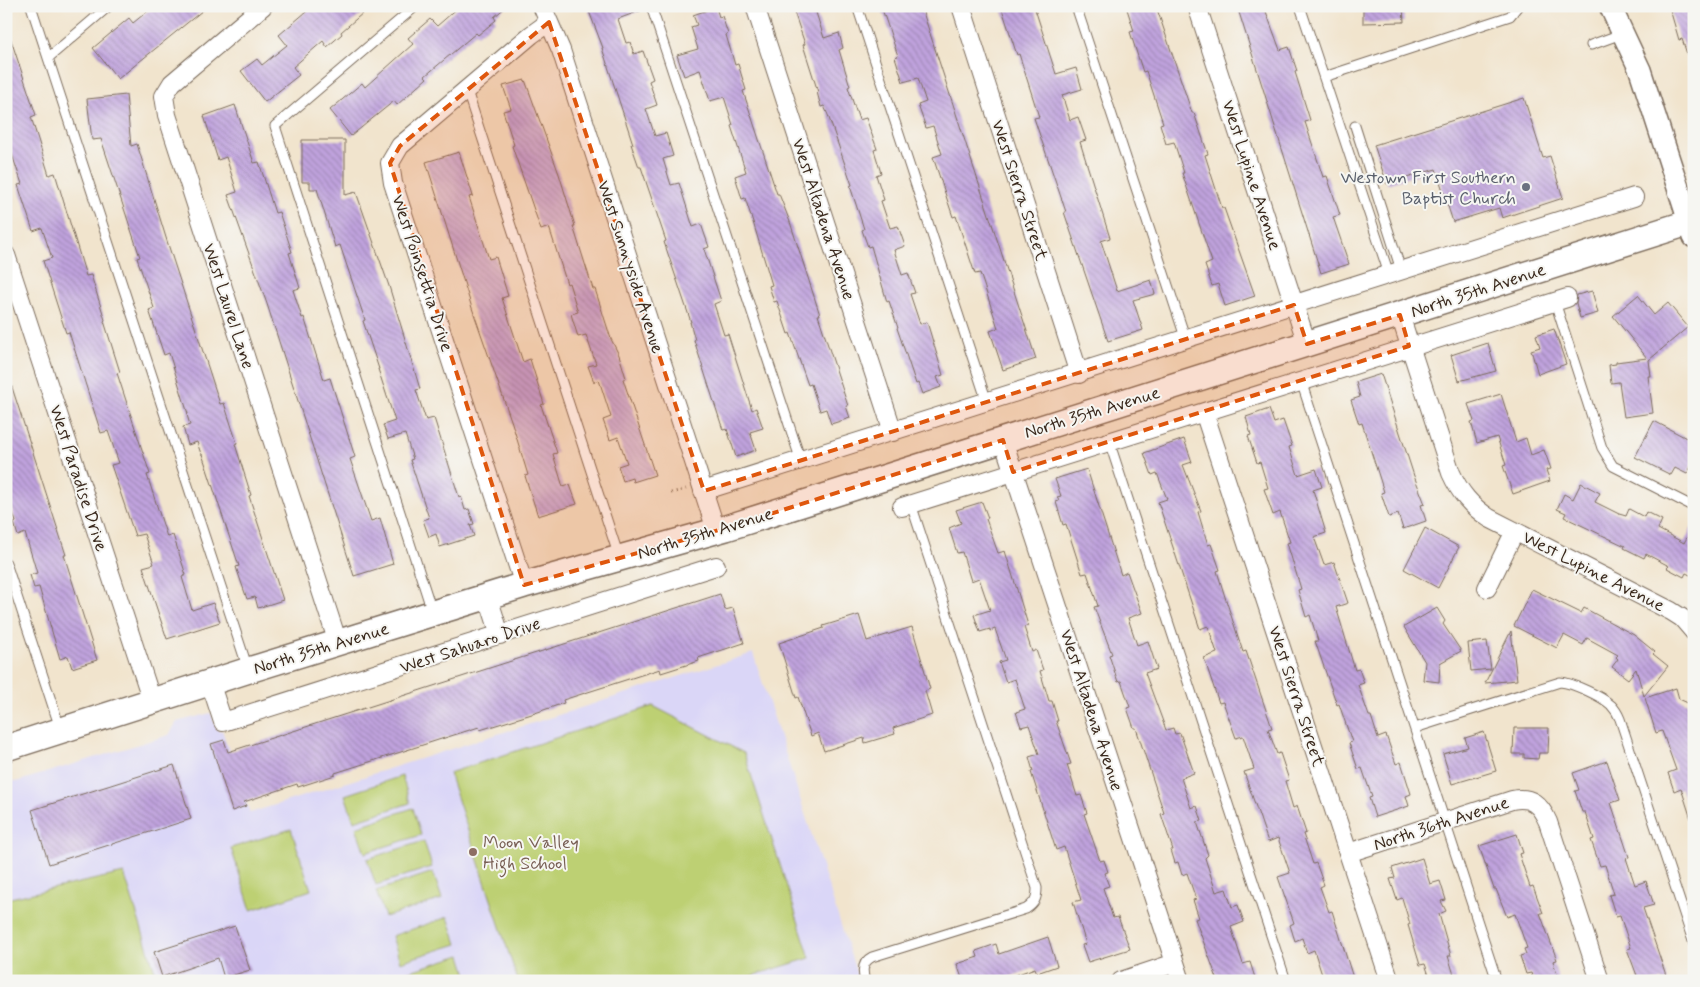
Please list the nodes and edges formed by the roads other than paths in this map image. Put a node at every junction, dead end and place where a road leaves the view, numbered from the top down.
1 (31, 6) edge
2 (109, 6) edge
3 (264, 6) edge
4 (416, 6) edge
5 (651, 6) edge
6 (755, 6) edge
7 (858, 6) edge
8 (961, 6) edge
9 (1076, 6) edge
10 (1197, 6) edge
11 (1300, 6) edge
12 (1518, 6) edge
13 (1610, 6) edge
14 (546, 14) edge
15 (1624, 33) junction
16 (1591, 45) dead end
17 (48, 58) junction
18 (1324, 78) junction
19 (467, 91) junction
20 (1355, 126) dead end
21 (1634, 197) dead end
22 (1692, 227) edge
23 (6, 255) edge
24 (1395, 272) junction
25 (1561, 300) joint
26 (1294, 305) junction
27 (1400, 315) junction
28 (1186, 340) junction
29 (1307, 344) junction
30 (1409, 346) junction
31 (1079, 374) junction
32 (1301, 381) junction
33 (987, 402) junction
34 (1204, 412) junction
35 (893, 432) junction
36 (1003, 440) junction
37 (1109, 442) junction
38 (801, 461) junction
39 (1013, 472) junction
40 (704, 492) junction
41 (907, 505) joint
42 (1694, 507) edge
43 (716, 530) junction
44 (1516, 532) junction
45 (619, 558) junction
46 (6, 563) edge
47 (716, 566) dead end
48 (524, 585) junction
49 (1487, 588) dead end
50 (488, 597) junction
51 (433, 614) junction
52 (1694, 632) edge
53 (500, 635) junction
54 (338, 643) junction
55 (248, 670) junction
56 (210, 682) junction
57 (152, 701) junction
58 (1415, 728) junction
59 (61, 730) junction
60 (6, 748) edge
61 (1445, 821) junction
62 (1348, 853) junction
63 (1694, 944) edge
64 (1175, 963) junction
65 (865, 981) edge
66 (1120, 981) edge
67 (1181, 981) edge
68 (1286, 981) edge
69 (1390, 981) edge
70 (1497, 981) edge
71 (1600, 981) edge

1 - 17 lane
2 - 17 lane
3 - 54 street, West Laurel Lane
4 - 51 lane
5 - 38 lane
6 - 35 street, West Altadena Avenue
7 - 33 lane
8 - 31 street, West Sierra Street
9 - 28 lane
10 - 26 street, West Lupine Avenue
11 - 18 lane
12 - 18 lane
13 - 15 street
14 - 19 street, West Poinsettia Drive
14 - 40 street, West Sunnyside Avenue
15 - 16 lane
15 - 22 street
17 - 55 lane
18 - 24 lane
19 - 45 lane
19 - 48 street, West Poinsettia Drive
20 - 24 lane
21 - 24 street
22 - 27 main road, North 35th Avenue
23 - 57 street, West Paradise Drive
24 - 26 street
25 - 30 street, North 35th Avenue
25 - 42 lane
26 - 28 street
26 - 29 street, West Lupine Avenue
27 - 29 main road, North 35th Avenue
27 - 30 street, West Lupine Avenue
28 - 31 street
29 - 36 main road, North 35th Avenue
30 - 32 street, North 35th Avenue
30 - 44 street, West Lupine Avenue
31 - 33 street
32 - 34 street, North 35th Avenue
32 - 58 lane
33 - 35 street
34 - 37 street, North 35th Avenue
34 - 62 street, West Sierra Street
35 - 38 street
36 - 39 street, West Altadena Avenue
36 - 43 main road, North 35th Avenue
37 - 39 street, North 35th Avenue
37 - 68 lane
38 - 40 street
39 - 41 street, North 35th Avenue
39 - 64 street, West Altadena Avenue
40 - 43 street, West Sunnyside Avenue
41 - 65 lane
43 - 45 main road, North 35th Avenue
44 - 49 street, West Lupine Avenue
44 - 52 street, West Lupine Avenue
45 - 48 main road, North 35th Avenue
46 - 59 lane
47 - 53 street, West Sahuaro Drive
48 - 50 main road, North 35th Avenue
50 - 51 main road, North 35th Avenue
50 - 53 street
51 - 54 main road, North 35th Avenue
53 - 56 street, West Sahuaro Drive
54 - 55 main road, North 35th Avenue
55 - 56 main road, North 35th Avenue
56 - 57 main road, North 35th Avenue
57 - 59 main road, North 35th Avenue
58 - 61 lane
58 - 63 lane
59 - 60 main road, North 35th Avenue
61 - 62 street, North 36th Avenue
61 - 70 lane
61 - 71 street, North 36th Avenue
62 - 69 street, West Sierra Street
64 - 66 street
64 - 67 street, West Altadena Avenue

